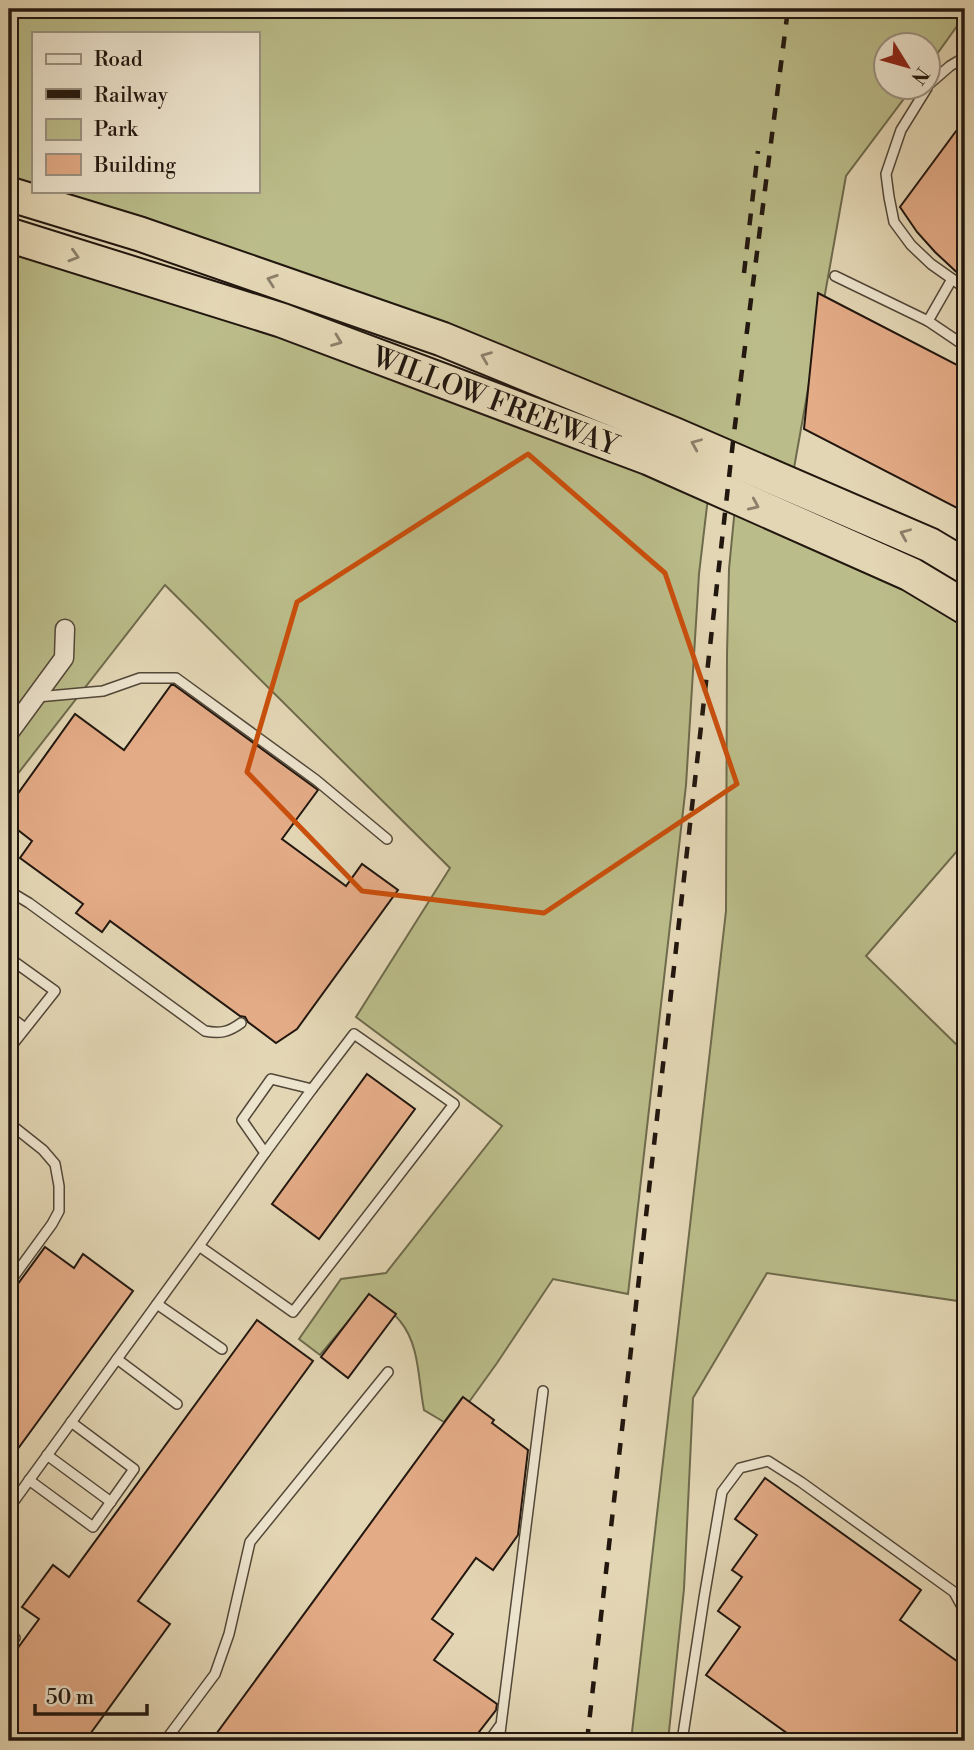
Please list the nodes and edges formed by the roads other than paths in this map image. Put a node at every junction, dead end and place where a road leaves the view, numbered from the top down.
1 (965, 57) edge
2 (942, 73) edge
3 (918, 102) edge
4 (9, 194) edge
5 (9, 235) edge
6 (835, 276) dead end
7 (952, 279) junction
8 (965, 288) edge
9 (928, 321) junction
10 (965, 346) edge
11 (965, 566) edge
12 (965, 607) edge
13 (65, 629) dead end
14 (36, 697) junction
15 (9, 733) edge
16 (387, 839) dead end
17 (9, 891) edge
18 (9, 958) edge
19 (9, 1016) edge
20 (241, 1023) dead end
21 (25, 1028) junction
22 (9, 1049) edge
23 (312, 1089) junction
24 (9, 1126) edge
25 (265, 1153) junction
26 (199, 1247) junction
27 (9, 1283) edge
28 (157, 1304) junction
29 (222, 1349) dead end
30 (117, 1359) junction
31 (388, 1372) dead end
32 (543, 1391) dead end
33 (177, 1404) dead end
34 (71, 1422) junction
35 (47, 1455) junction
36 (29, 1480) junction
37 (111, 1502) junction
38 (9, 1508) edge
39 (965, 1612) edge
40 (500, 1726) junction
41 (165, 1741) edge
42 (489, 1741) edge
43 (499, 1741) edge
44 (682, 1741) edge

1 - 2 lane
3 - 7 lane
11 -> 4 highway, WILLOW FREEWAY
5 -> 12 highway, WILLOW FREEWAY
6 - 9 lane
7 - 8 lane
7 - 9 lane
9 - 10 lane
13 - 14 street
14 - 15 street
14 - 16 lane
17 - 20 lane
18 - 21 lane
19 - 21 lane
21 - 22 lane
23 - 25 lane
23 - 25 lane
23 - 26 lane
24 - 27 lane
25 - 26 lane
26 - 28 lane
28 - 29 lane
28 - 30 lane
30 - 33 lane
30 - 34 lane
31 - 41 lane
32 - 40 lane
34 - 35 lane
34 - 37 lane
35 - 36 lane
35 - 37 lane
36 - 37 lane
36 - 38 lane
39 - 44 lane
40 - 42 lane
40 - 43 lane

